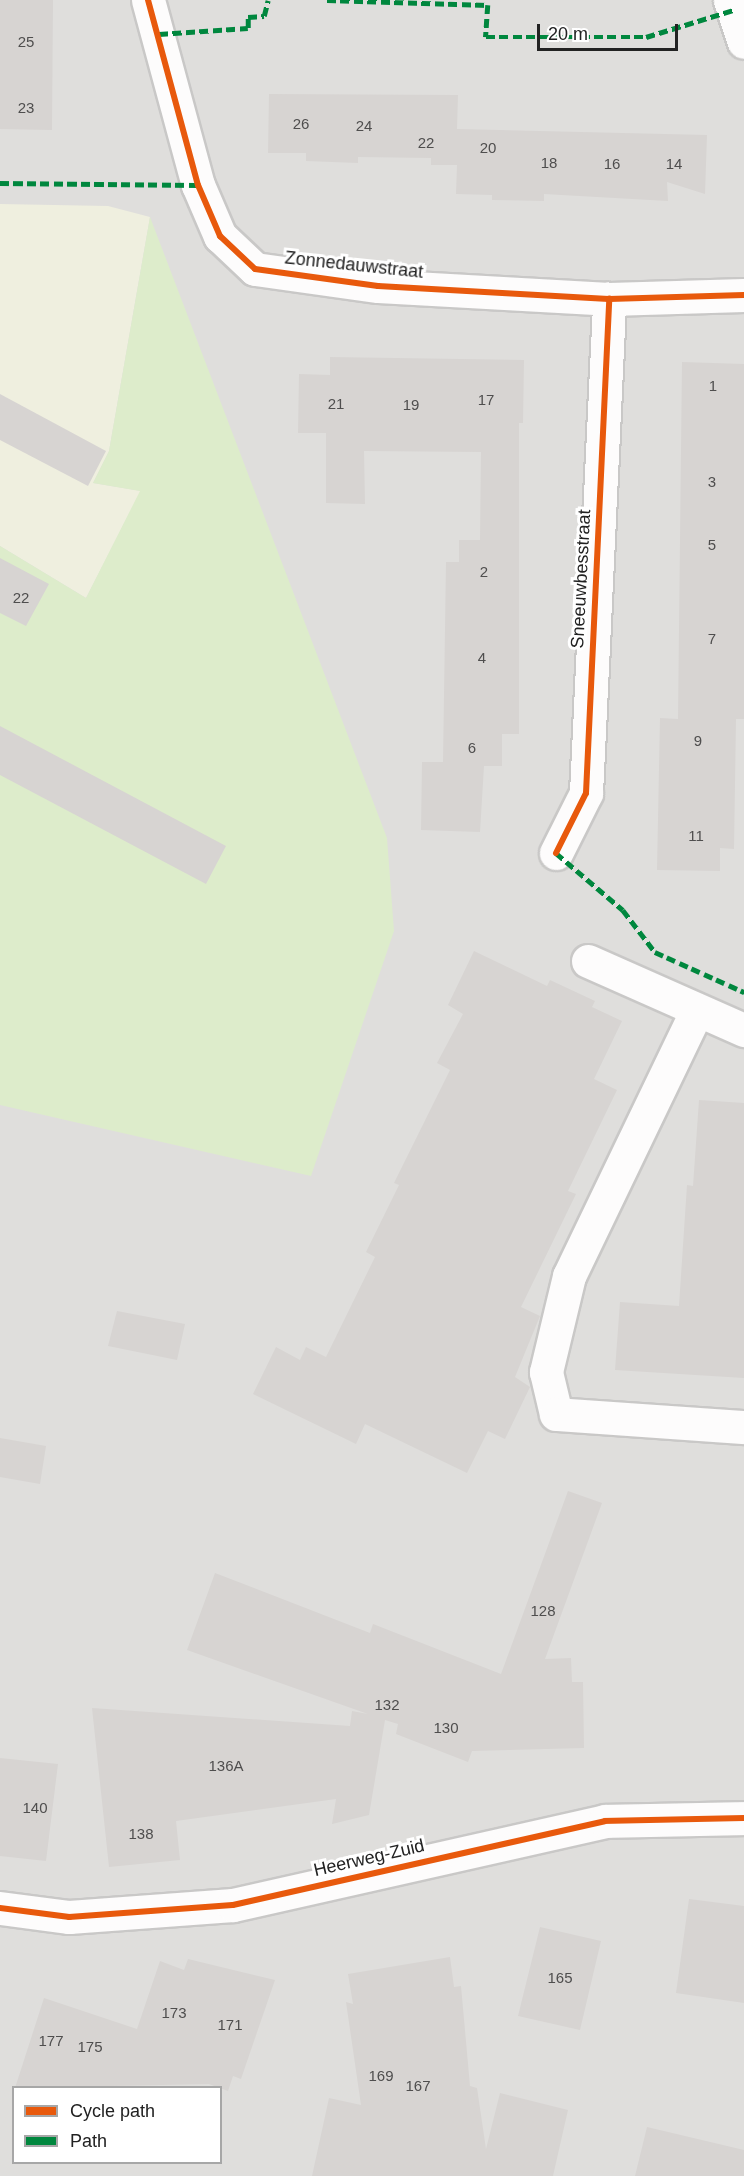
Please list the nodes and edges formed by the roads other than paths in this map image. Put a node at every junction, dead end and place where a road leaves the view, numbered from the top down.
1 (148, 0) edge
2 (730, 0) edge
3 (744, 42) edge
4 (744, 295) edge
5 (609, 299) junction
6 (556, 853) dead end
7 (588, 962) dead end
8 (697, 1010) junction
9 (744, 1030) edge
10 (744, 1427) edge
11 (744, 1818) edge
12 (0, 1908) edge

1 - 5 street, Zonnedauwstraat
2 - 3 street
4 - 5 street, Zonnedauwstraat
5 - 6 street, Sneeuwbesstraat
7 - 8 street
8 - 9 street
8 - 10 street
11 - 12 street, Heerweg-Zuid

